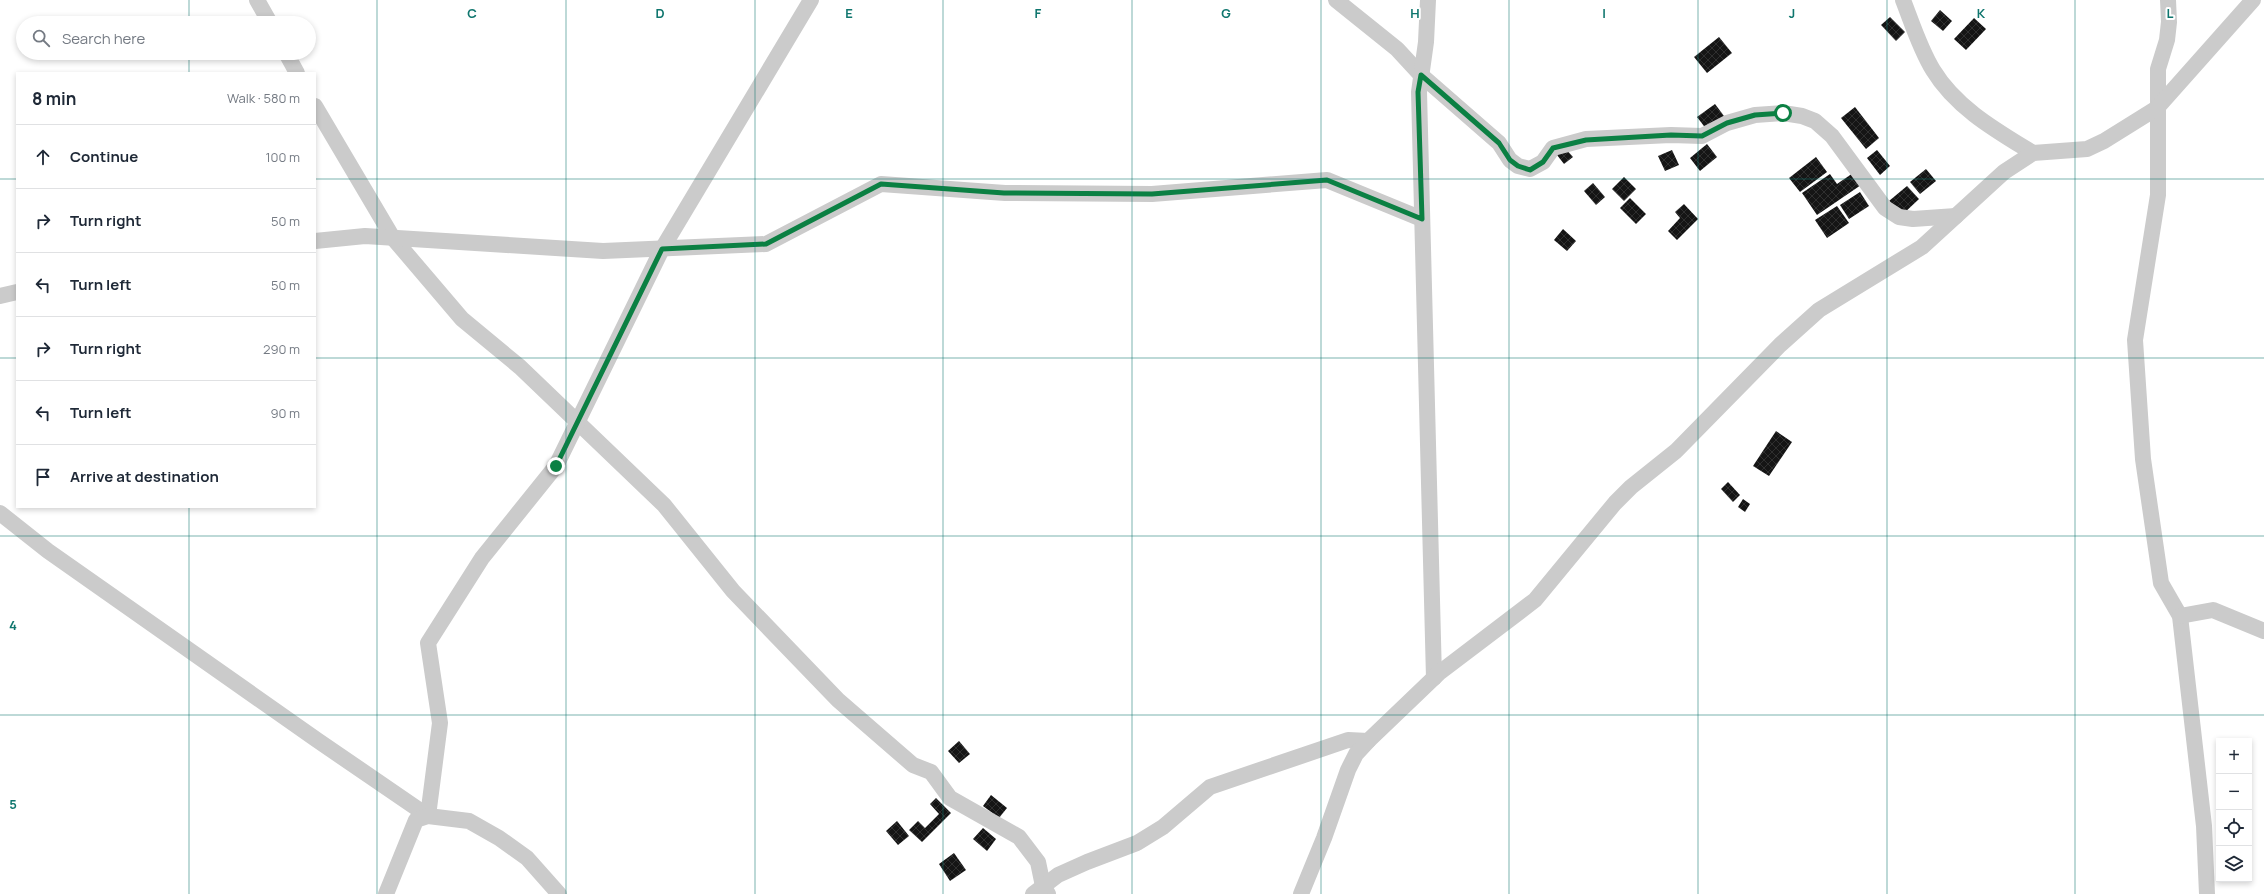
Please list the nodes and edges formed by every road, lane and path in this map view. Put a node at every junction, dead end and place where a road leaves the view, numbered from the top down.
1 (257, 0) edge
2 (811, 0) edge
3 (1336, 0) edge
4 (1428, 0) edge
5 (1903, 0) edge
6 (2168, 0) edge
7 (2253, 0) edge
8 (266, 16) edge
9 (290, 60) edge
10 (296, 72) edge
11 (1421, 75) junction
12 (316, 108) edge
13 (2157, 108) junction
14 (2033, 153) junction
15 (1956, 216) junction
16 (1422, 219) junction
17 (393, 238) junction
18 (316, 241) edge
19 (662, 249) junction
20 (16, 292) edge
21 (0, 296) edge
22 (576, 423) junction
23 (0, 513) edge
24 (2180, 616) junction
25 (2264, 631) edge
26 (1434, 678) junction
27 (1368, 741) junction
28 (428, 816) junction
29 (1041, 891) edge
30 (386, 894) edge
31 (559, 894) edge
32 (1301, 894) edge
33 (2207, 894) edge

1 - 8 street
2 - 19 street
3 - 11 street
4 - 11 street
5 - 14 street
6 - 13 street
7 - 13 street
9 - 10 street
11 - 15 street
11 - 16 street
12 - 17 street
13 - 14 street
13 - 24 street
14 - 15 street
15 - 26 street
16 - 19 street
16 - 26 street
17 - 18 street
17 - 19 street
17 - 22 street
19 - 22 street
20 - 21 street
22 - 28 street
22 - 29 street
23 - 28 street
24 - 25 street
24 - 33 street
26 - 27 street
27 - 29 street
27 - 32 street
28 - 30 street
28 - 31 street

